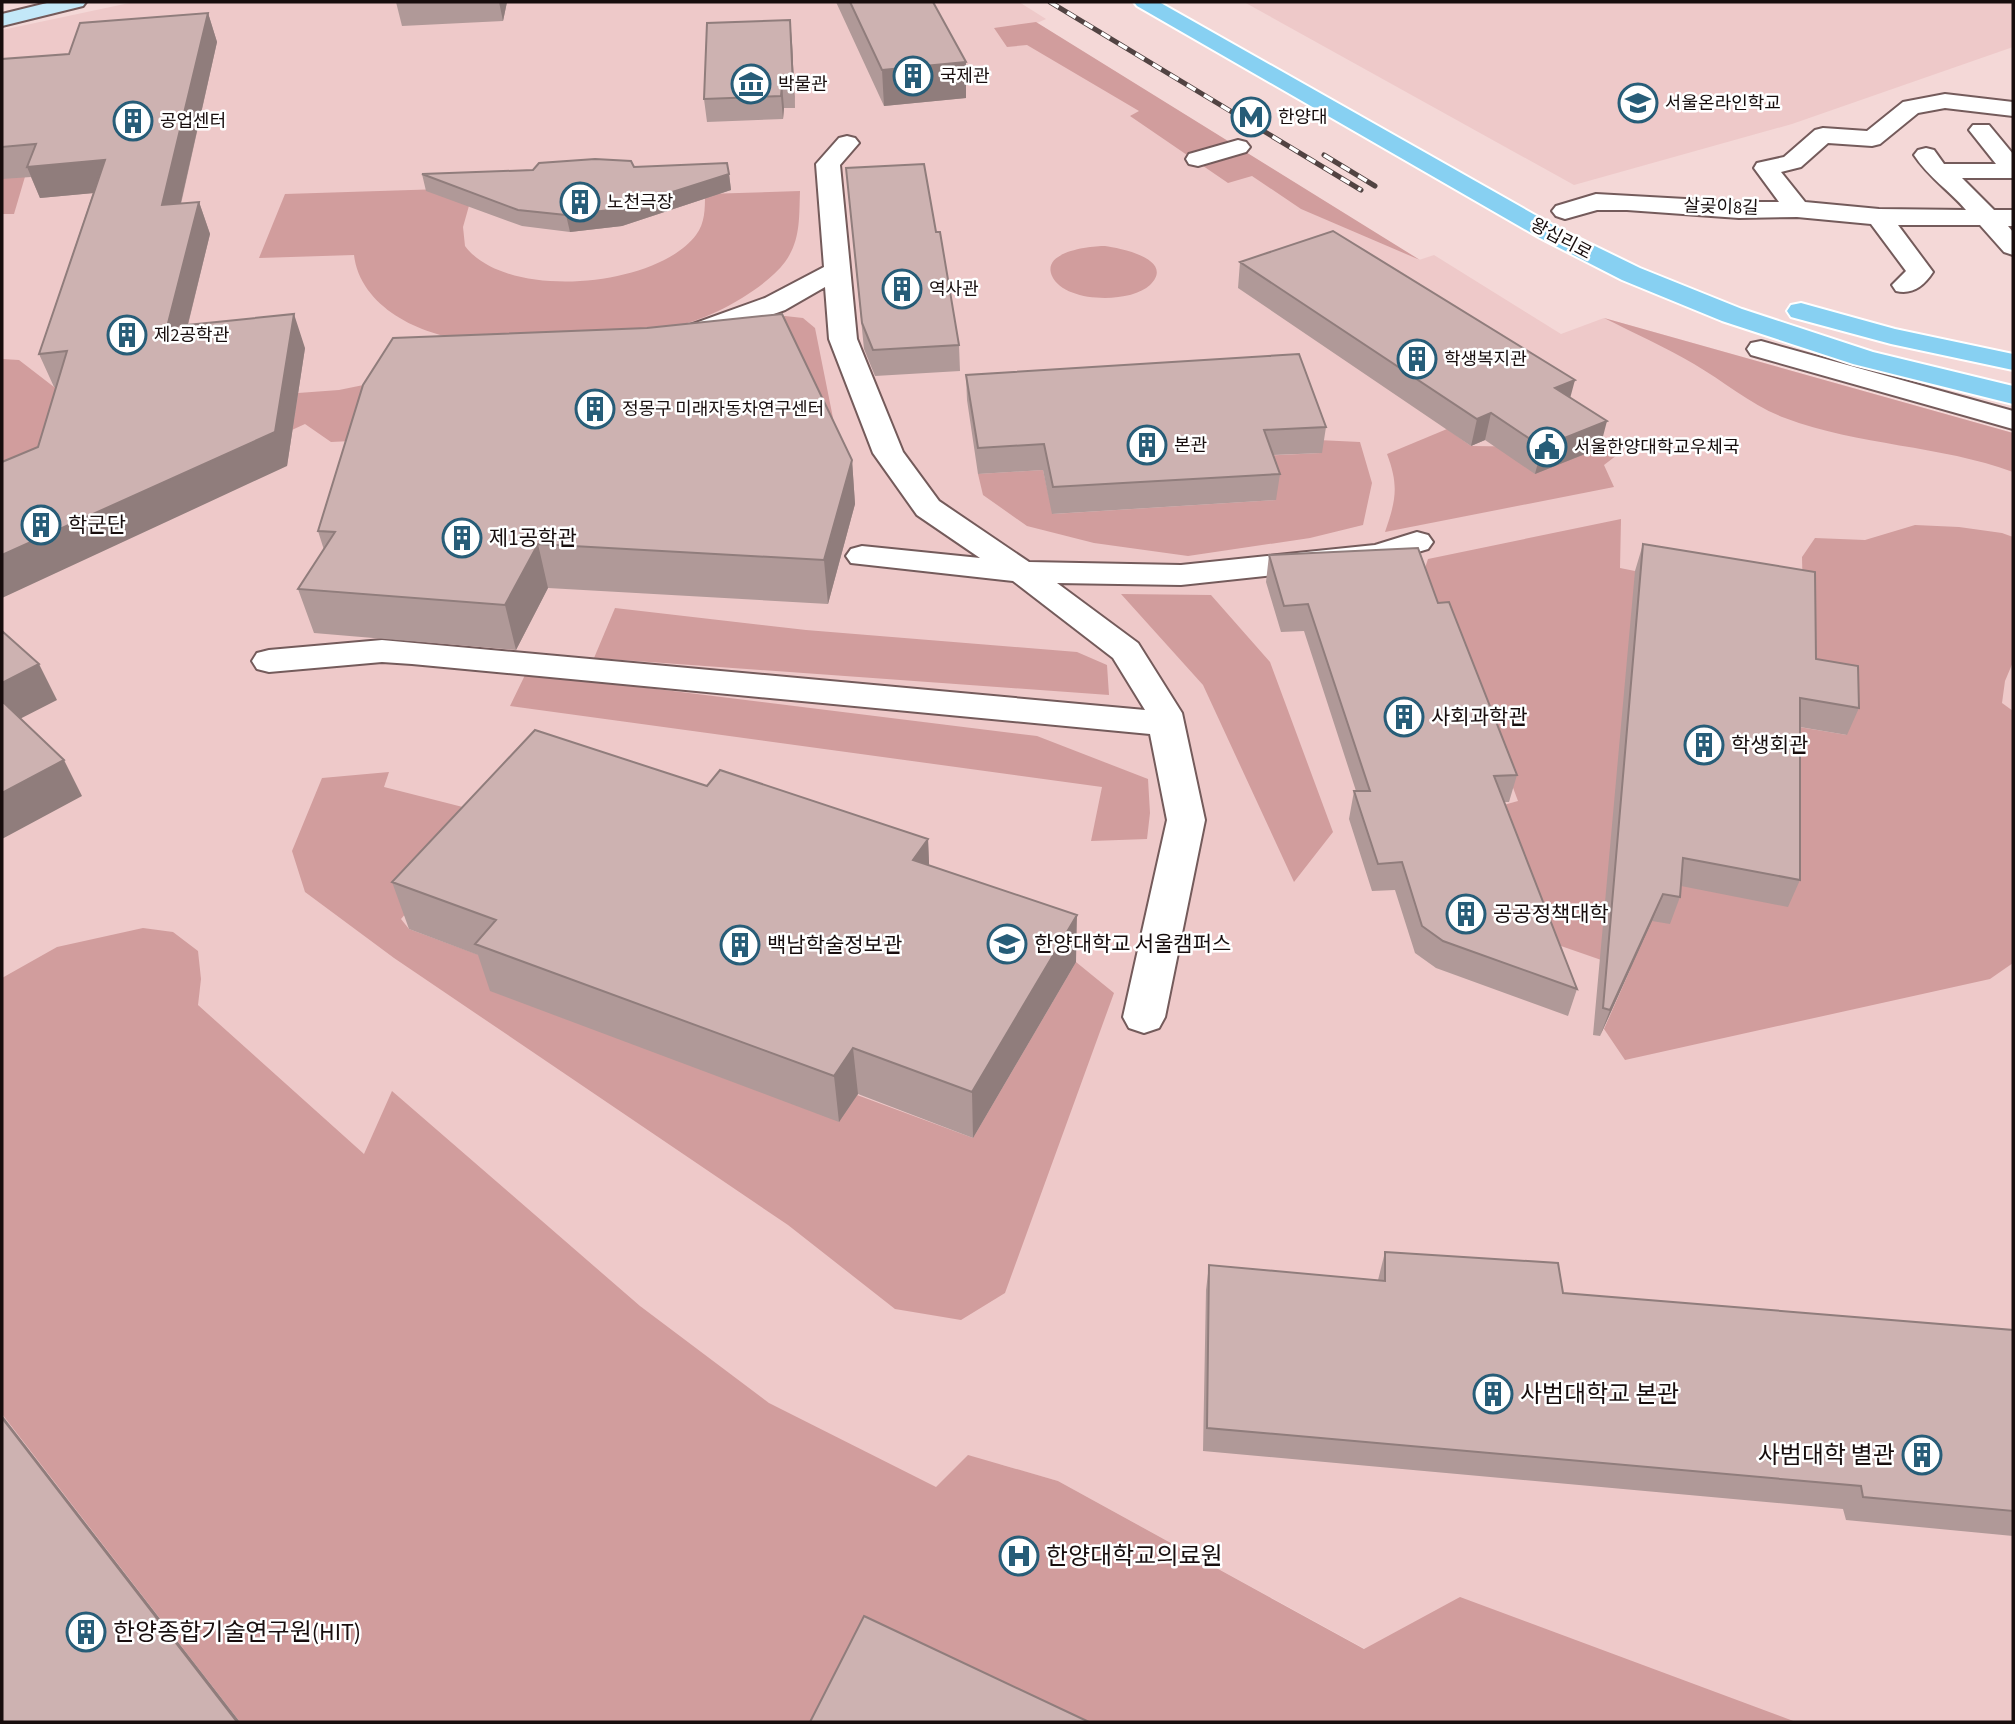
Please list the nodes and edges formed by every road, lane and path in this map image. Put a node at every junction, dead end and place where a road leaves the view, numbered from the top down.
1 (35, 2) edge
2 (76, 2) edge
3 (1144, 2) edge
4 (2, 10) edge
5 (2, 20) edge
6 (2013, 109) edge
7 (1981, 130) dead end
8 (847, 143) dead end
9 (1238, 147) dead end
10 (1198, 159) dead end
11 (2013, 170) edge
12 (1541, 198) dead end
13 (1797, 209) junction
14 (1565, 211) junction
15 (1879, 217) junction
16 (1987, 218) junction
17 (2013, 218) edge
18 (1593, 226) dead end
19 (2013, 247) edge
20 (835, 271) junction
21 (1905, 285) dead end
22 (1780, 304) dead end
23 (663, 342) edge
24 (1760, 349) dead end
25 (2013, 362) edge
26 (2013, 395) edge
27 (2013, 420) edge
28 (1417, 542) dead end
29 (862, 556) dead end
30 (1022, 572) junction
31 (1062, 637) dead end
32 (1108, 637) junction
33 (269, 661) dead end
34 (1166, 724) junction
35 (1144, 1017) dead end

1 - 4 main road
2 - 5 main road
3 - 26 main road, 왕십리로
6 - 13 street
7 - 11 street
8 - 20 street
9 - 10 street
11 - 16 street
12 - 14 main road, 왕십리로
13 - 14 street, 살곶이8길
13 - 15 street, 살곶이8길
14 - 18 main road, 왕십리로
15 - 16 street, 살곶이8길
15 - 21 street
16 - 17 street, 살곶이8길
16 - 19 street
20 - 23 street
20 - 30 street
22 - 25 main road
24 - 27 street
28 - 30 street
29 - 30 street
30 - 32 street
31 - 32 street
32 - 34 street
33 - 34 street
34 - 35 street

